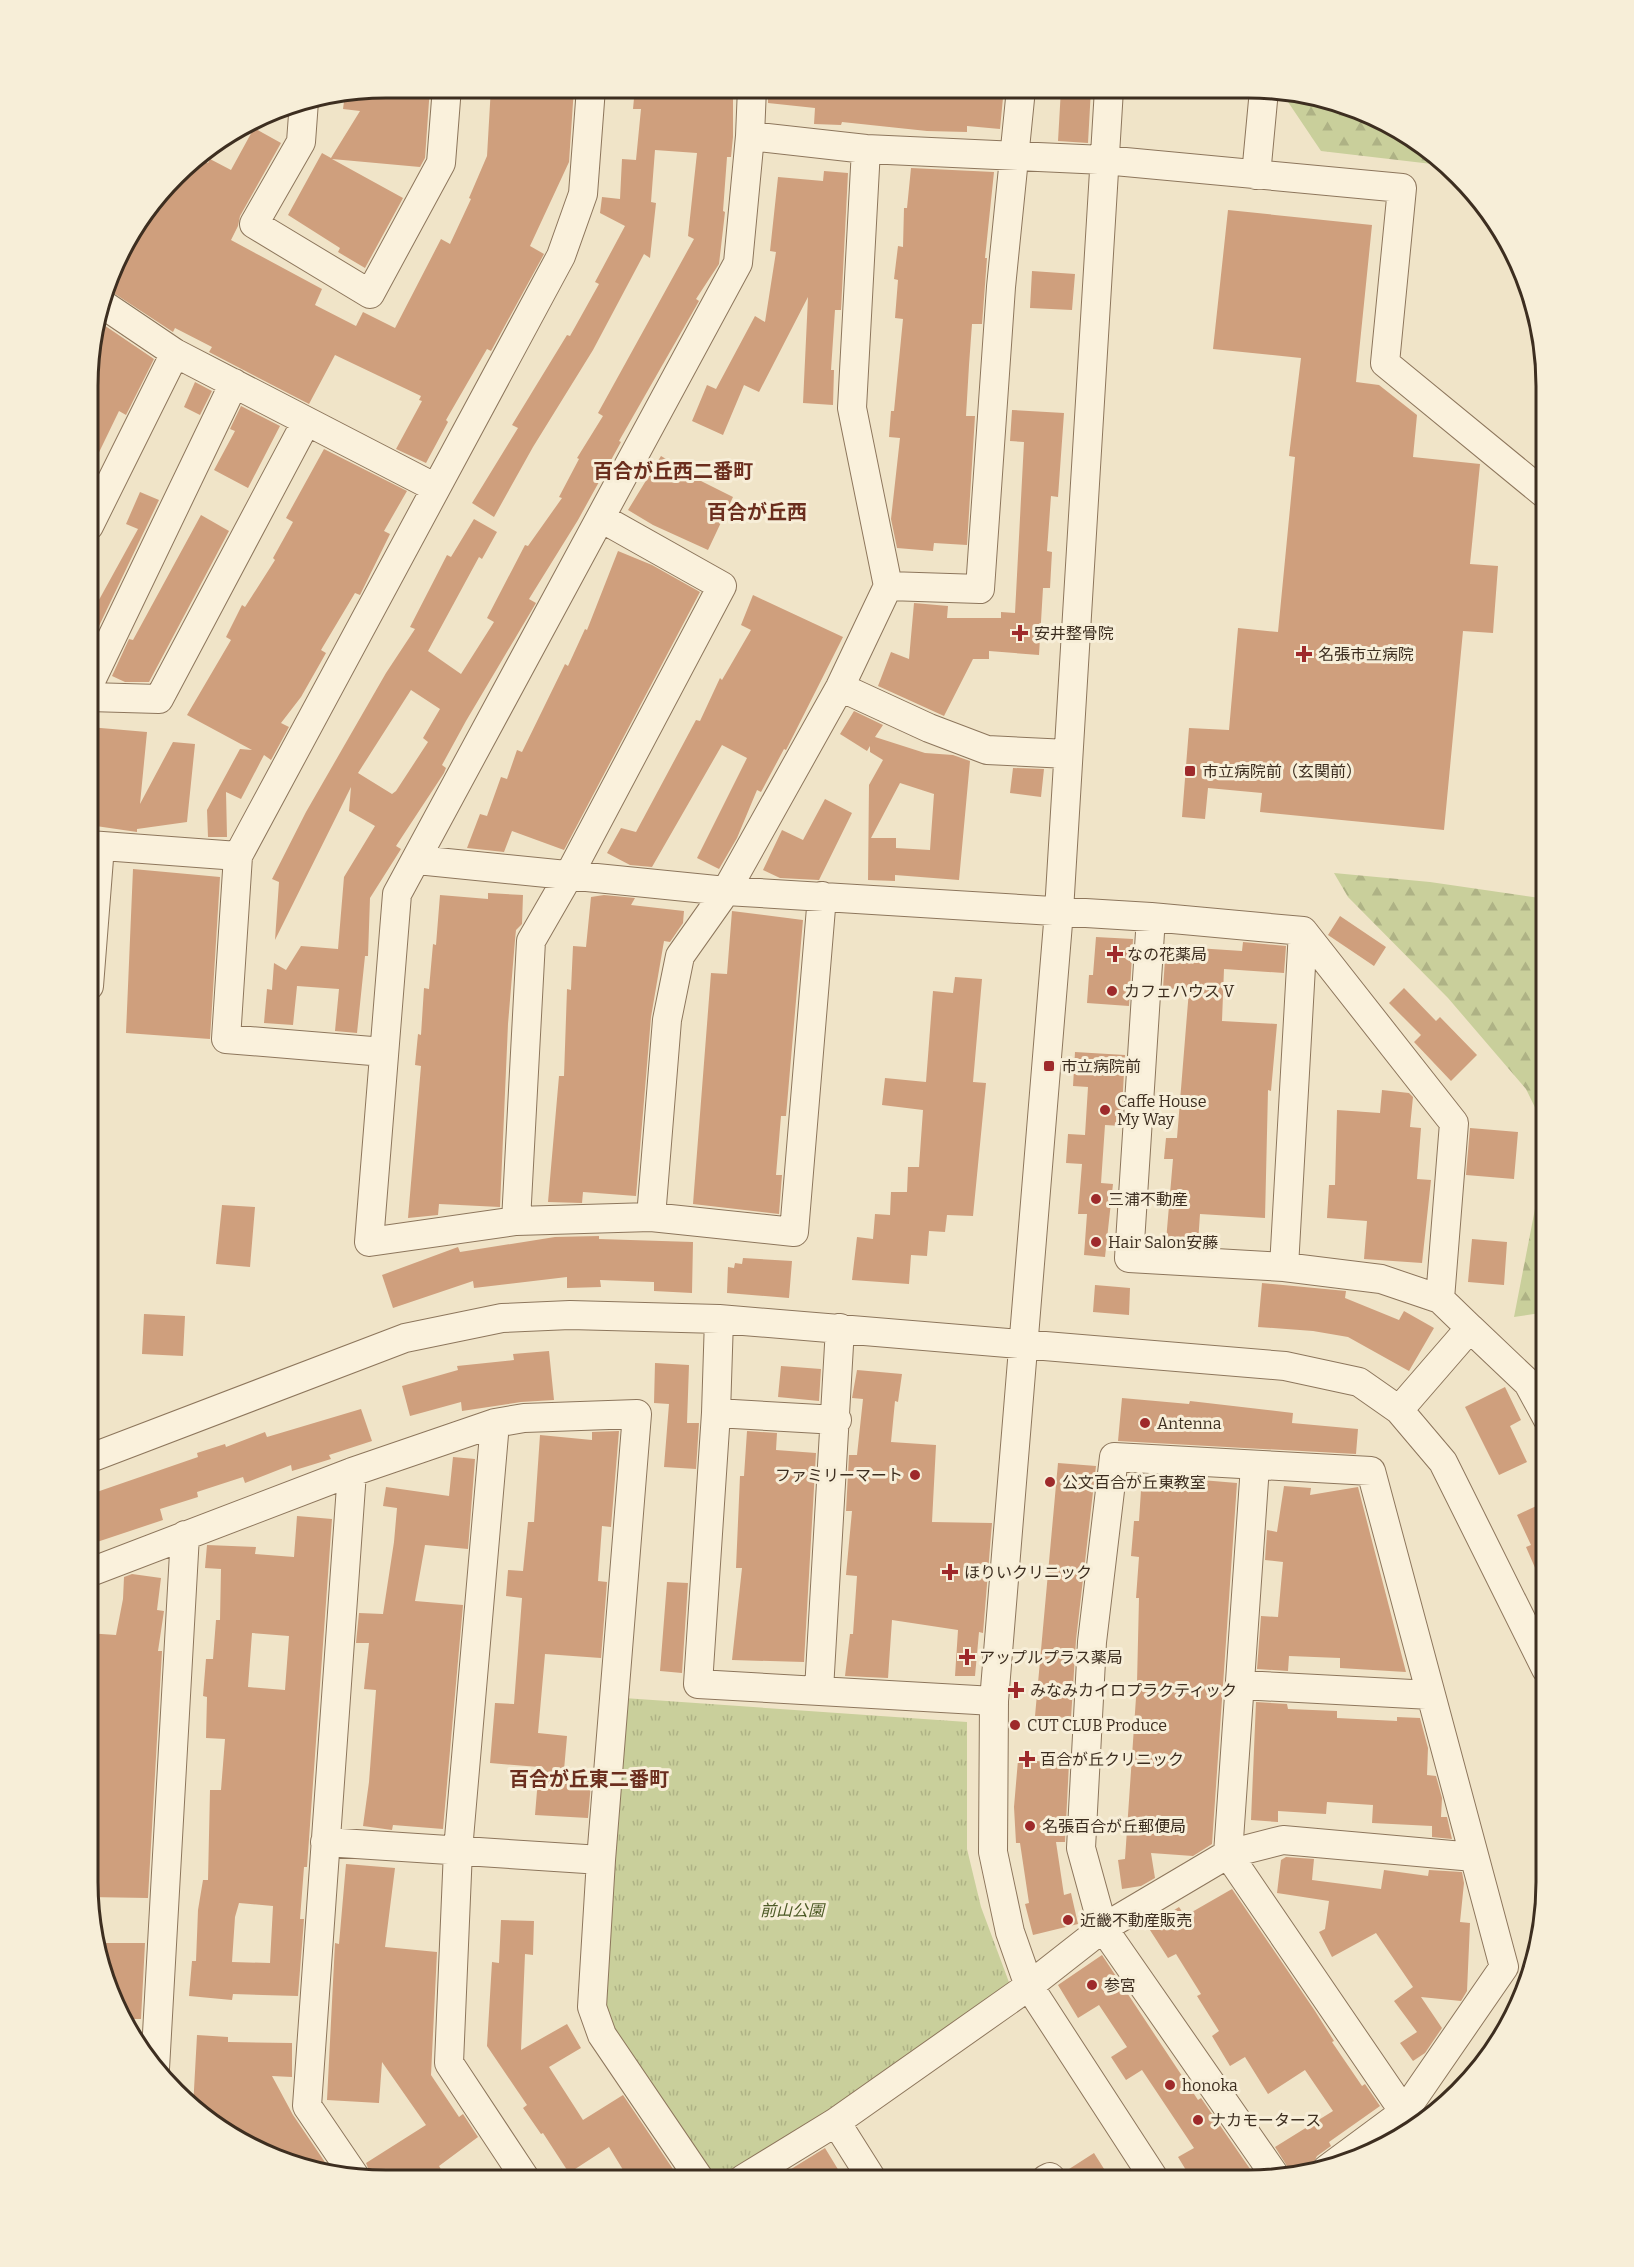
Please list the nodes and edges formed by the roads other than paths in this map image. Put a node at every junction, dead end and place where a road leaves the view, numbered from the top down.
1 (446, 98) edge
2 (590, 98) edge
3 (752, 98) edge
4 (1020, 98) edge
5 (1108, 98) edge
6 (1263, 98) edge
7 (303, 110) edge
8 (750, 136) junction
9 (866, 149) junction
10 (1015, 157) junction
11 (1104, 160) junction
12 (1256, 175) junction
13 (108, 308) edge
14 (176, 353) junction
15 (234, 383) junction
16 (306, 422) junction
17 (434, 487) junction
18 (1536, 487) edge
19 (98, 508) edge
20 (601, 518) junction
21 (888, 586) junction
22 (98, 666) edge
23 (840, 687) junction
24 (98, 697) edge
25 (1068, 754) junction
26 (98, 845) edge
27 (238, 856) junction
28 (417, 860) junction
29 (569, 875) junction
30 (726, 891) junction
31 (822, 896) junction
32 (1059, 911) junction
33 (1151, 917) junction
34 (1303, 931) junction
35 (384, 1052) junction
36 (651, 1217) junction
37 (516, 1221) junction
38 (1284, 1267) junction
39 (1440, 1299) junction
40 (718, 1319) junction
41 (840, 1328) junction
42 (1470, 1328) junction
43 (1023, 1346) junction
44 (1536, 1375) edge
45 (1399, 1410) junction
46 (716, 1413) junction
47 (837, 1420) junction
48 (495, 1423) junction
49 (98, 1455) edge
50 (1255, 1466) junction
51 (352, 1472) junction
52 (184, 1535) junction
53 (98, 1569) edge
54 (1536, 1649) edge
55 (1241, 1685) junction
56 (819, 1690) junction
57 (1431, 1695) junction
58 (994, 1701) junction
59 (325, 1842) junction
60 (458, 1850) junction
61 (1228, 1854) junction
62 (1474, 1857) junction
63 (601, 1860) junction
64 (1104, 1928) junction
65 (1029, 1986) junction
66 (156, 2055) edge
67 (1404, 2112) junction
68 (836, 2122) junction
69 (1352, 2150) edge
70 (349, 2167) edge
71 (1271, 2169) edge
72 (520, 2170) edge
73 (694, 2170) edge
74 (758, 2170) edge
75 (866, 2170) edge
76 (1149, 2170) edge

1 - 7 street
2 - 17 street
3 - 8 street
4 - 10 street
5 - 11 street
6 - 12 street
8 - 9 street
8 - 20 street
9 - 10 street
9 - 21 street
10 - 11 street
10 - 21 street
11 - 12 street
11 - 25 street
12 - 18 street
13 - 14 street
14 - 15 street
14 - 19 street
15 - 16 street
15 - 22 street
16 - 17 street
16 - 24 street
17 - 27 street
20 - 28 street
20 - 29 street
21 - 23 street
23 - 25 street
23 - 30 street
25 - 32 street
26 - 27 street
27 - 35 street
28 - 29 street
28 - 35 street
29 - 30 street
29 - 37 street
30 - 31 street
30 - 36 street
31 - 32 street
31 - 36 street
32 - 33 street
32 - 43 street
33 - 34 street
33 - 38 street
34 - 38 street
34 - 39 street
35 - 37 street
36 - 37 street
38 - 39 street
39 - 42 street
40 - 41 street
40 - 46 street
40 - 49 street
41 - 43 street
41 - 47 street
42 - 44 street
42 - 45 street
43 - 45 street
43 - 58 street
45 - 54 street
46 - 47 street
46 - 56 street
47 - 56 street
48 - 51 street
48 - 60 street
48 - 63 street
50 - 55 street
50 - 57 street
50 - 64 street
51 - 52 street
51 - 59 street
52 - 53 street
52 - 66 street
55 - 57 street
55 - 61 street
56 - 58 street
57 - 62 street
58 - 65 street
59 - 60 street
59 - 70 street
60 - 63 street
60 - 72 street
61 - 62 street
61 - 64 street
61 - 67 street
62 - 67 street
63 - 73 street
64 - 65 street
64 - 71 street
65 - 68 street
65 - 76 street
67 - 69 street
68 - 74 street
68 - 75 street

